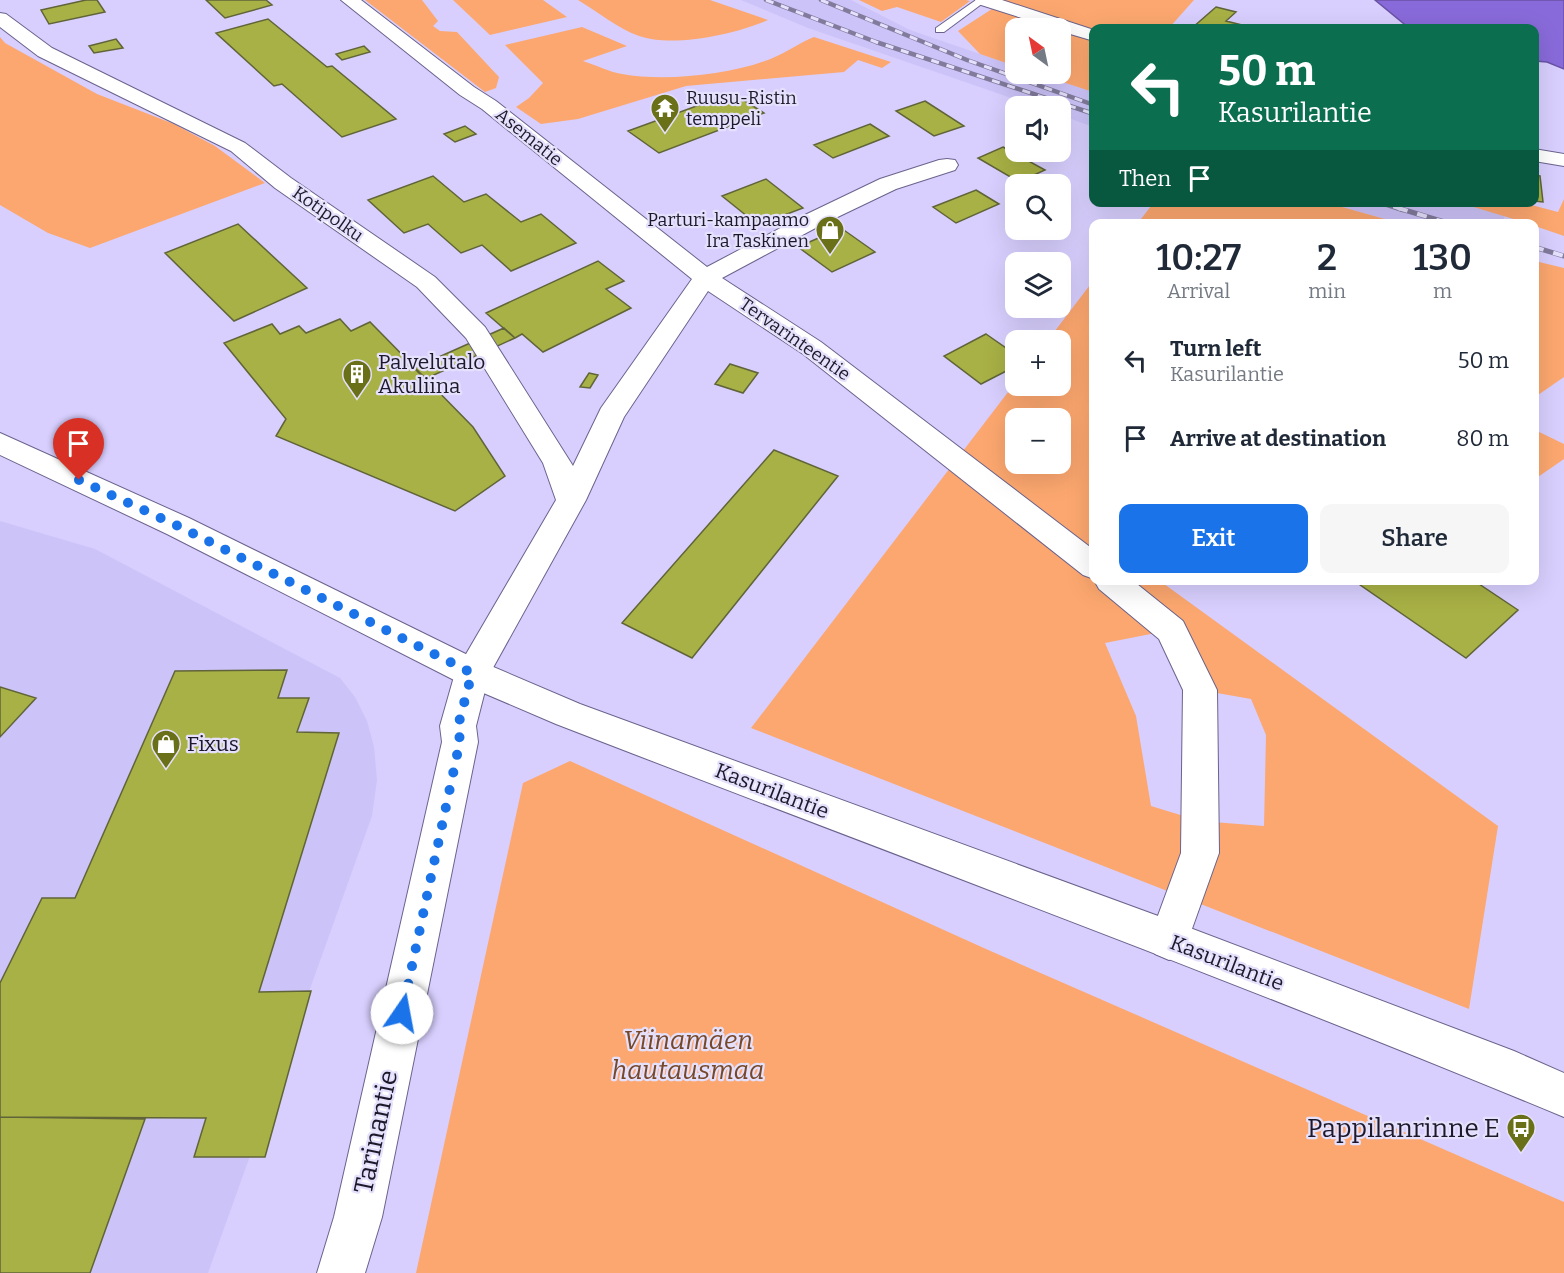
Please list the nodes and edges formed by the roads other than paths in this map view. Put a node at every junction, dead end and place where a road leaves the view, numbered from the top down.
1 (350, 0) edge
2 (983, 0) edge
3 (0, 18) edge
4 (940, 30) dead end
5 (1089, 34) edge
6 (1539, 156) edge
7 (1564, 160) edge
8 (947, 165) dead end
9 (705, 278) junction
10 (0, 443) edge
11 (571, 500) junction
12 (1089, 563) edge
13 (1116, 585) edge
14 (472, 673) junction
15 (1169, 940) junction
16 (1564, 1095) edge
17 (341, 1273) edge

1 - 9 street, Asematie
2 - 4 lane
2 - 5 street
3 - 11 street, Kotipolku
6 - 7 street
8 - 9 street
9 - 11 street, Tarinantie
9 - 12 street, Tervarinteentie
10 - 14 street, Kasurilantie
11 - 14 street, Tarinantie
13 - 15 street
14 - 15 street, Kasurilantie
14 - 17 street, Tarinantie
15 - 16 street, Kasurilantie

